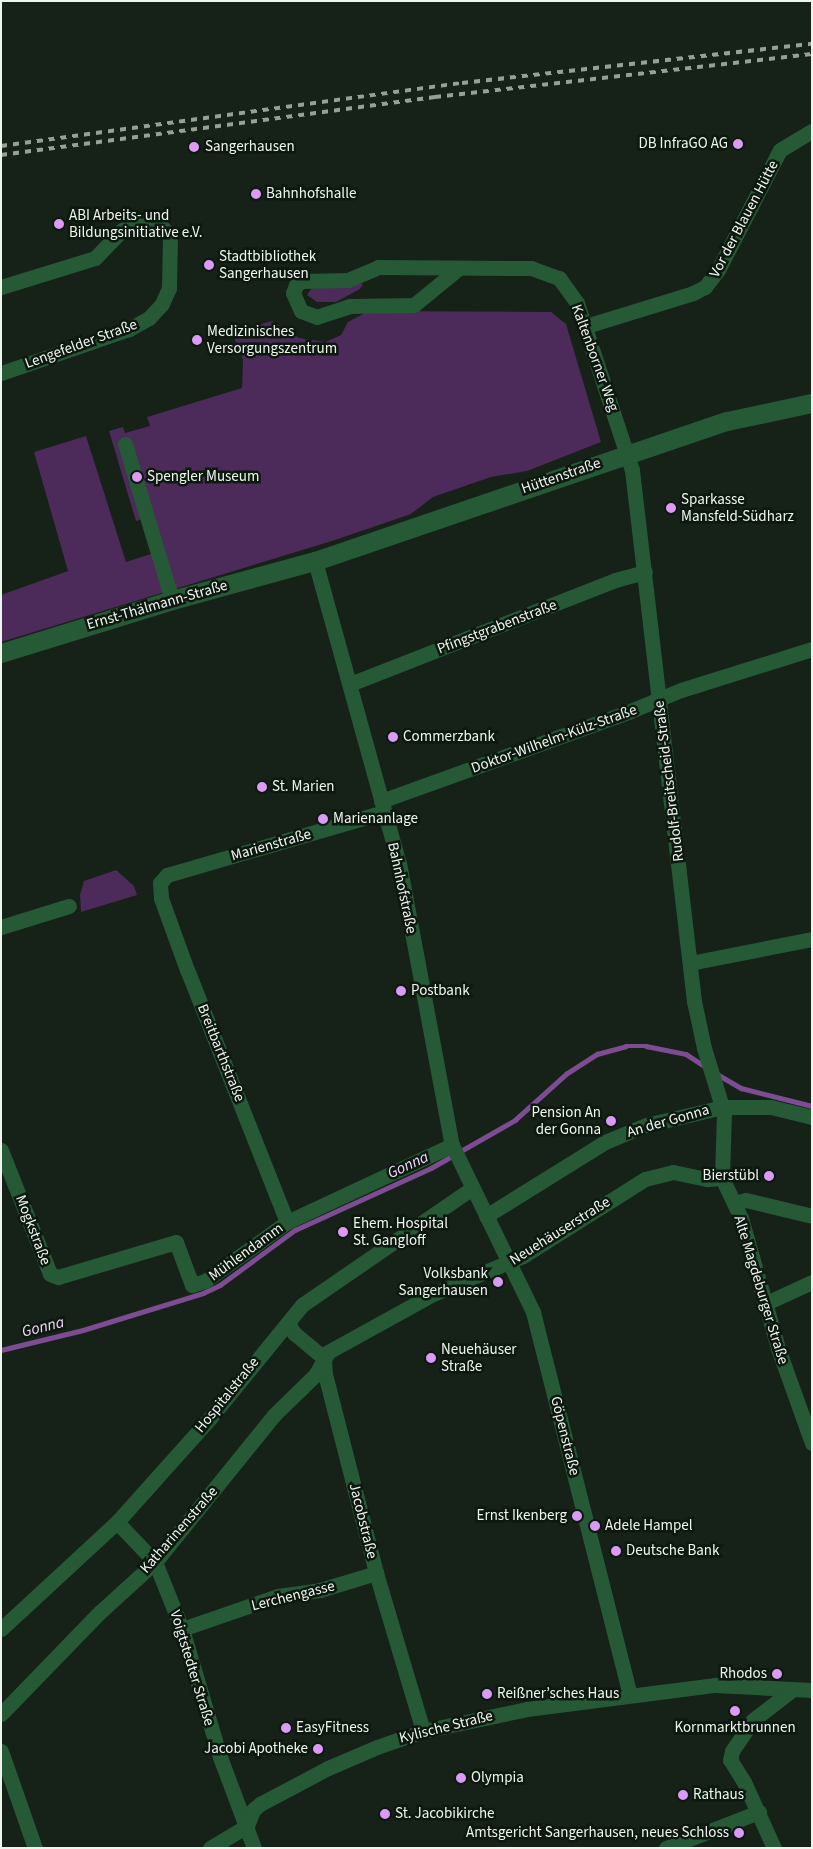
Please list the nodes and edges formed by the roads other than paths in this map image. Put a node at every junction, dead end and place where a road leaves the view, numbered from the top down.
1 (812, 131) edge
2 (459, 268) junction
3 (1, 287) edge
4 (586, 326) junction
5 (1, 373) edge
6 (812, 403) edge
7 (125, 444) dead end
8 (628, 453) junction
9 (315, 561) junction
10 (645, 572) junction
11 (172, 600) junction
12 (812, 649) edge
13 (1, 653) edge
14 (350, 684) junction
15 (660, 698) junction
16 (382, 807) junction
17 (160, 883) joint
18 (69, 906) dead end
19 (1, 927) edge
20 (812, 939) edge
21 (690, 963) junction
22 (723, 1106) junction
23 (812, 1117) edge
24 (453, 1147) junction
25 (1, 1150) edge
26 (722, 1178) junction
27 (469, 1181) junction
28 (734, 1203) junction
29 (486, 1216) junction
30 (812, 1216) edge
31 (287, 1222) junction
32 (511, 1262) junction
33 (58, 1277) joint
34 (812, 1282) edge
35 (764, 1304) junction
36 (288, 1323) junction
37 (324, 1358) junction
38 (811, 1440) edge
39 (117, 1522) junction
40 (156, 1562) junction
41 (376, 1573) junction
42 (1, 1629) edge
43 (182, 1629) junction
44 (792, 1690) junction
45 (812, 1690) edge
46 (630, 1696) junction
47 (1, 1714) edge
48 (423, 1731) junction
49 (1, 1751) edge
50 (759, 1812) junction
51 (247, 1826) junction
52 (35, 1848) edge
53 (210, 1848) edge
54 (254, 1848) edge
55 (666, 1848) edge
56 (774, 1848) edge

1 - 4 street, Vor der Blauen Hütte
2 - 2 street, Kaltenborner Weg
2 - 4 street, Kaltenborner Weg
3 - 5 street, Lengefelder Straße
4 - 8 street, Kaltenborner Weg
6 - 8 street, Hüttenstraße
7 - 11 street
8 - 9 street, Hüttenstraße
8 - 10 street, Rudolf-Breitscheid-Straße
9 - 11 street, Ernst-Thälmann-Straße
9 - 14 street, Bahnhofstraße
10 - 14 street, Pfingstgrabenstraße
10 - 15 street, Rudolf-Breitscheid-Straße
11 - 13 street, Ernst-Thälmann-Straße
12 - 15 street, Doktor-Wilhelm-Külz-Straße
14 - 16 street, Bahnhofstraße
15 - 16 street, Doktor-Wilhelm-Külz-Straße
15 - 21 street, Rudolf-Breitscheid-Straße
16 - 17 street, Marienstraße
16 - 24 street, Bahnhofstraße
17 - 31 street, Breitbarthstraße
18 - 19 street
20 - 21 street
21 - 22 street, Rudolf-Breitscheid-Straße
22 - 23 street, An der Gonna
22 - 26 street, Alte Magdeburger Straße
22 - 29 street, An der Gonna
24 - 27 street, Bahnhofstraße
24 - 31 street, Mühlendamm
25 - 33 street, Mogkstraße
26 - 28 street, Alte Magdeburger Straße
26 - 32 street, Neuehäuserstraße
27 - 29 street, Göpenstraße
27 - 36 street, Hospitalstraße
28 - 30 street
28 - 35 street, Alte Magdeburger Straße
29 - 32 street, Göpenstraße
31 - 33 street, Mühlendamm
32 - 37 street, Neuehäuserstraße
32 - 46 street, Göpenstraße
34 - 35 street
35 - 38 street, Alte Magdeburger Straße
36 - 37 street
36 - 39 street, Hospitalstraße
37 - 40 street, Katharinenstraße
37 - 41 street, Jacobstraße
39 - 40 street, Voigtstedter Straße
39 - 42 street, Hospitalstraße
40 - 43 street, Voigtstedter Straße
40 - 47 street, Katharinenstraße
41 - 43 street, Lerchengasse
41 - 48 street, Jacobstraße
43 - 51 street, Voigtstedter Straße
44 - 45 street, Kylische Straße
44 - 46 street, Kylische Straße
44 - 50 street
46 - 48 street, Kylische Straße
48 - 51 street, Kylische Straße
49 - 52 street
50 - 55 street
50 - 56 street
51 - 53 street
51 - 54 street, Voigtstedter Straße

